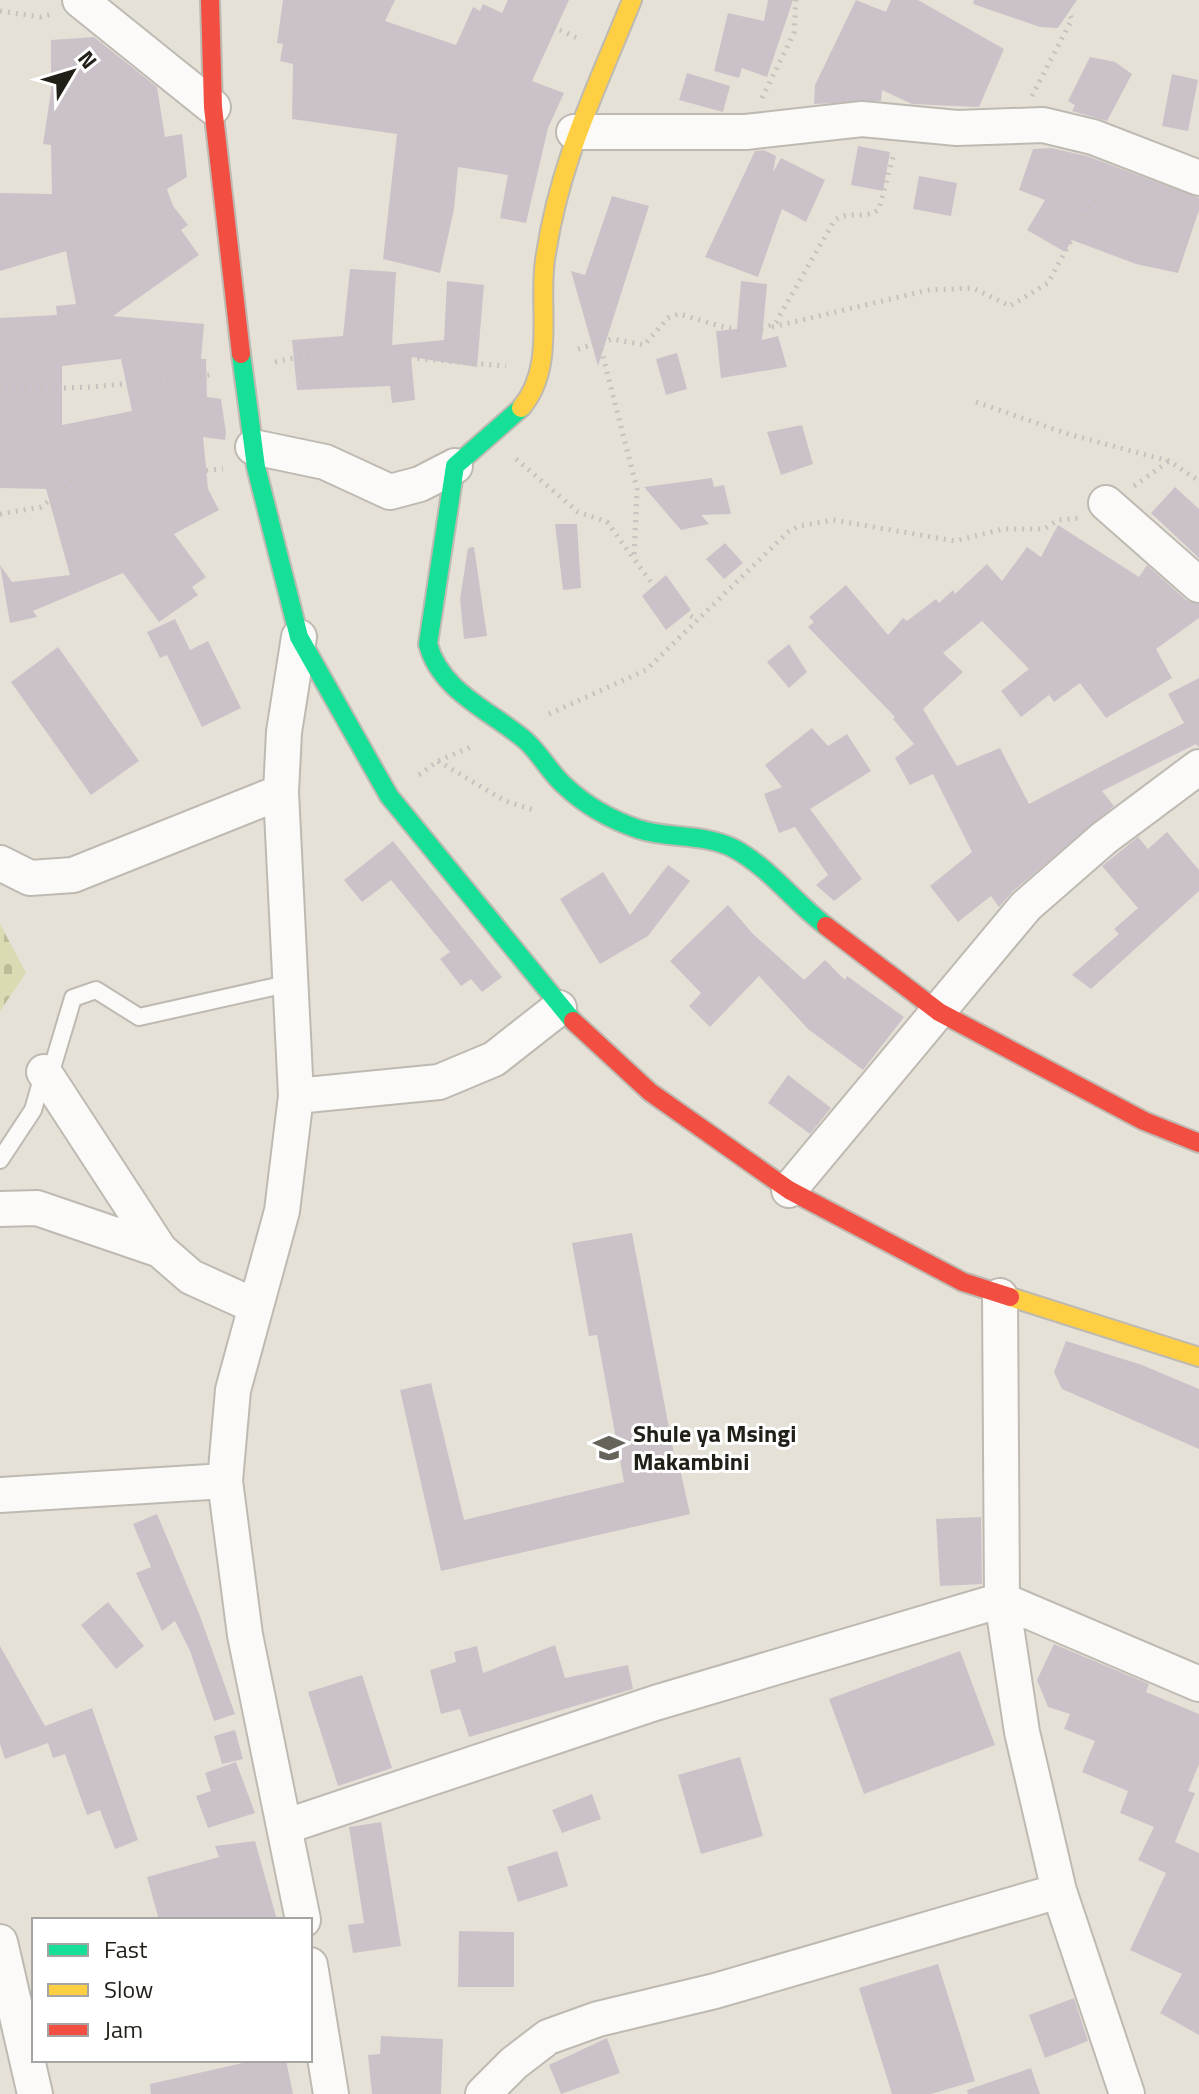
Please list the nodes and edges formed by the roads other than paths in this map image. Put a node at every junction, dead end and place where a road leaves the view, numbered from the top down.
1 (210, 0) edge
2 (632, 0) edge
3 (82, 3) edge
4 (213, 107) junction
5 (574, 132) junction
6 (1199, 178) edge
7 (254, 457) junction
8 (455, 466) junction
9 (1106, 503) road end
10 (1199, 585) edge
11 (299, 637) junction
12 (1199, 767) edge
13 (281, 792) junction
14 (7, 884) edge
15 (291, 983) junction
16 (559, 1008) junction
17 (939, 1012) junction
18 (44, 1072) junction
19 (296, 1096) junction
20 (1199, 1143) edge
21 (0, 1160) edge
22 (789, 1190) junction
23 (0, 1209) edge
24 (160, 1250) junction
25 (1000, 1296) junction
26 (255, 1306) junction
27 (1199, 1357) edge
28 (225, 1481) junction
29 (0, 1495) edge
30 (1002, 1600) junction
31 (1199, 1684) edge
32 (284, 1827) junction
33 (1059, 1891) junction
34 (303, 1918) edge
35 (0, 1942) edge
36 (312, 1977) edge
37 (35, 2094) edge
38 (331, 2094) edge
39 (483, 2094) edge
40 (1127, 2094) edge

1 - 4 street
2 - 5 street
3 - 4 street
4 - 7 street
5 - 6 street
5 - 8 street
7 - 8 street
7 - 11 street
8 - 17 street
9 - 10 street
11 - 13 street
11 - 16 street
12 - 17 street
13 - 14 street
13 - 15 street
15 - 18 lane
15 - 19 street
16 - 19 street
16 - 22 street
17 - 20 street
17 - 22 street
18 - 21 lane
18 - 24 street
19 - 26 street
22 - 25 street
23 - 24 street
24 - 26 street
25 - 27 street
25 - 30 street
26 - 28 street
28 - 29 street
28 - 32 street
30 - 31 street
30 - 32 street
30 - 33 street
32 - 34 street
33 - 39 street
33 - 40 street
35 - 37 street
36 - 38 street

